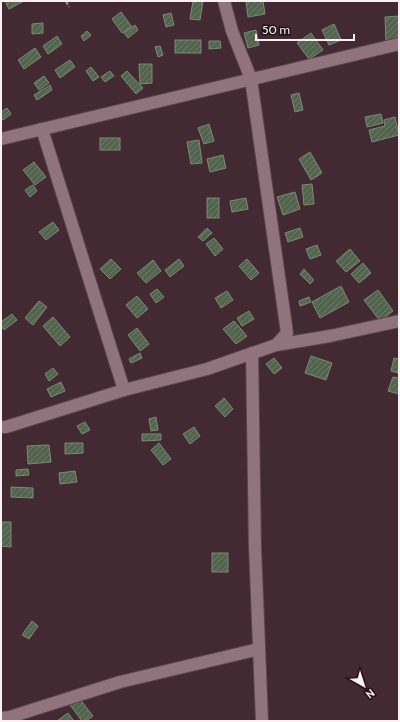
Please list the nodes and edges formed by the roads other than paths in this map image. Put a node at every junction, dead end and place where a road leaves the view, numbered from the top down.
1 (224, 1) edge
2 (399, 44) edge
3 (251, 78) junction
4 (42, 129) junction
5 (1, 139) edge
6 (399, 321) edge
7 (276, 345) junction
8 (252, 353) junction
9 (124, 390) junction
10 (1, 426) edge
11 (260, 649) junction
12 (1, 718) edge
13 (262, 721) edge

1 - 3 street
2 - 3 street
3 - 4 street
3 - 7 street
4 - 5 street
4 - 9 street
6 - 7 street
7 - 8 street
8 - 9 street
8 - 11 street
9 - 10 street
11 - 12 street
11 - 13 street

